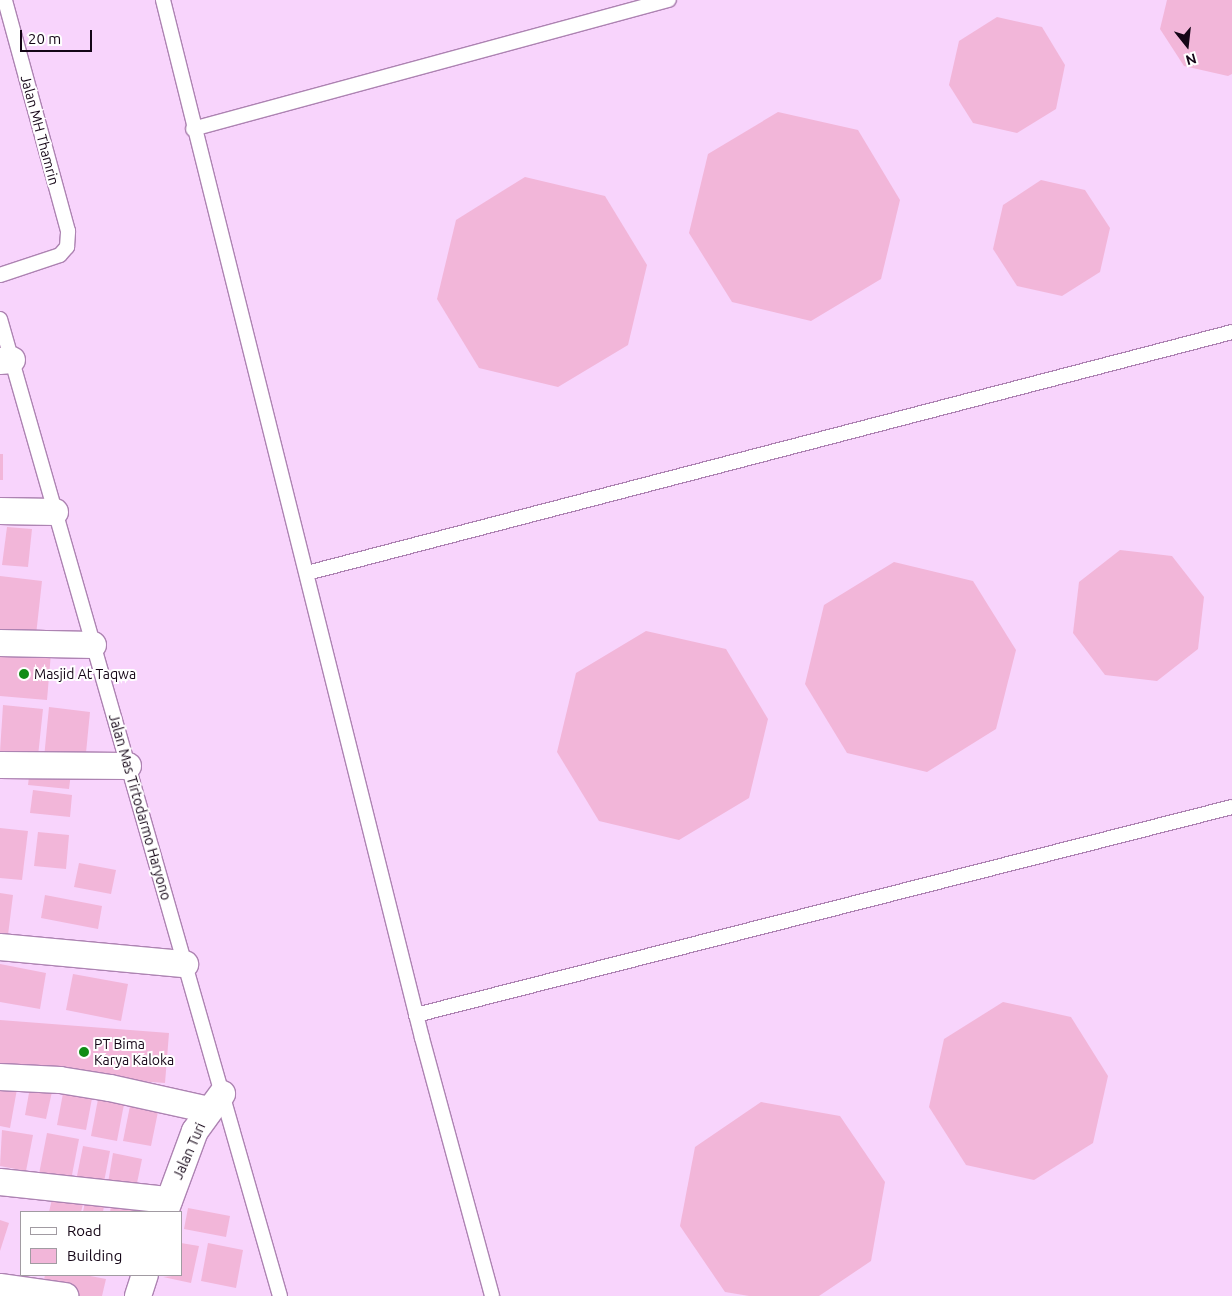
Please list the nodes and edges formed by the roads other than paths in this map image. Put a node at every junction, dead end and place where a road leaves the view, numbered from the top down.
1 (5, 0) edge
2 (163, 0) edge
3 (669, 0) edge
4 (193, 129) junction
5 (0, 275) edge
6 (0, 318) edge
7 (1232, 332) edge
8 (6, 361) edge
9 (0, 511) edge
10 (55, 512) junction
11 (307, 573) junction
12 (0, 643) edge
13 (93, 645) junction
14 (0, 765) edge
15 (128, 766) junction
16 (1232, 807) edge
17 (0, 947) edge
18 (185, 964) junction
19 (416, 1015) junction
20 (0, 1077) edge
21 (215, 1102) junction
22 (0, 1182) edge
23 (167, 1206) edge
24 (145, 1276) edge
25 (0, 1287) edge
26 (66, 1296) edge
27 (138, 1296) edge
28 (280, 1296) edge
29 (492, 1296) edge

1 - 5 lane, Jalan MH Thamrin
2 - 4 lane
3 - 4 lane
4 - 11 lane
6 - 8 lane, Jalan Mas Tirtodarmo Haryono
7 - 11 lane
8 - 10 lane, Jalan Mas Tirtodarmo Haryono
9 - 10 street
10 - 13 lane, Jalan Mas Tirtodarmo Haryono
11 - 19 lane
12 - 13 street
13 - 15 lane, Jalan Mas Tirtodarmo Haryono
14 - 15 street
15 - 18 lane, Jalan Mas Tirtodarmo Haryono
16 - 19 lane
17 - 18 street
18 - 21 lane, Jalan Mas Tirtodarmo Haryono
19 - 29 lane
20 - 21 street
21 - 23 street, Jalan Turi
21 - 28 lane, Jalan Mas Tirtodarmo Haryono
22 - 23 street
24 - 27 street
25 - 26 street

